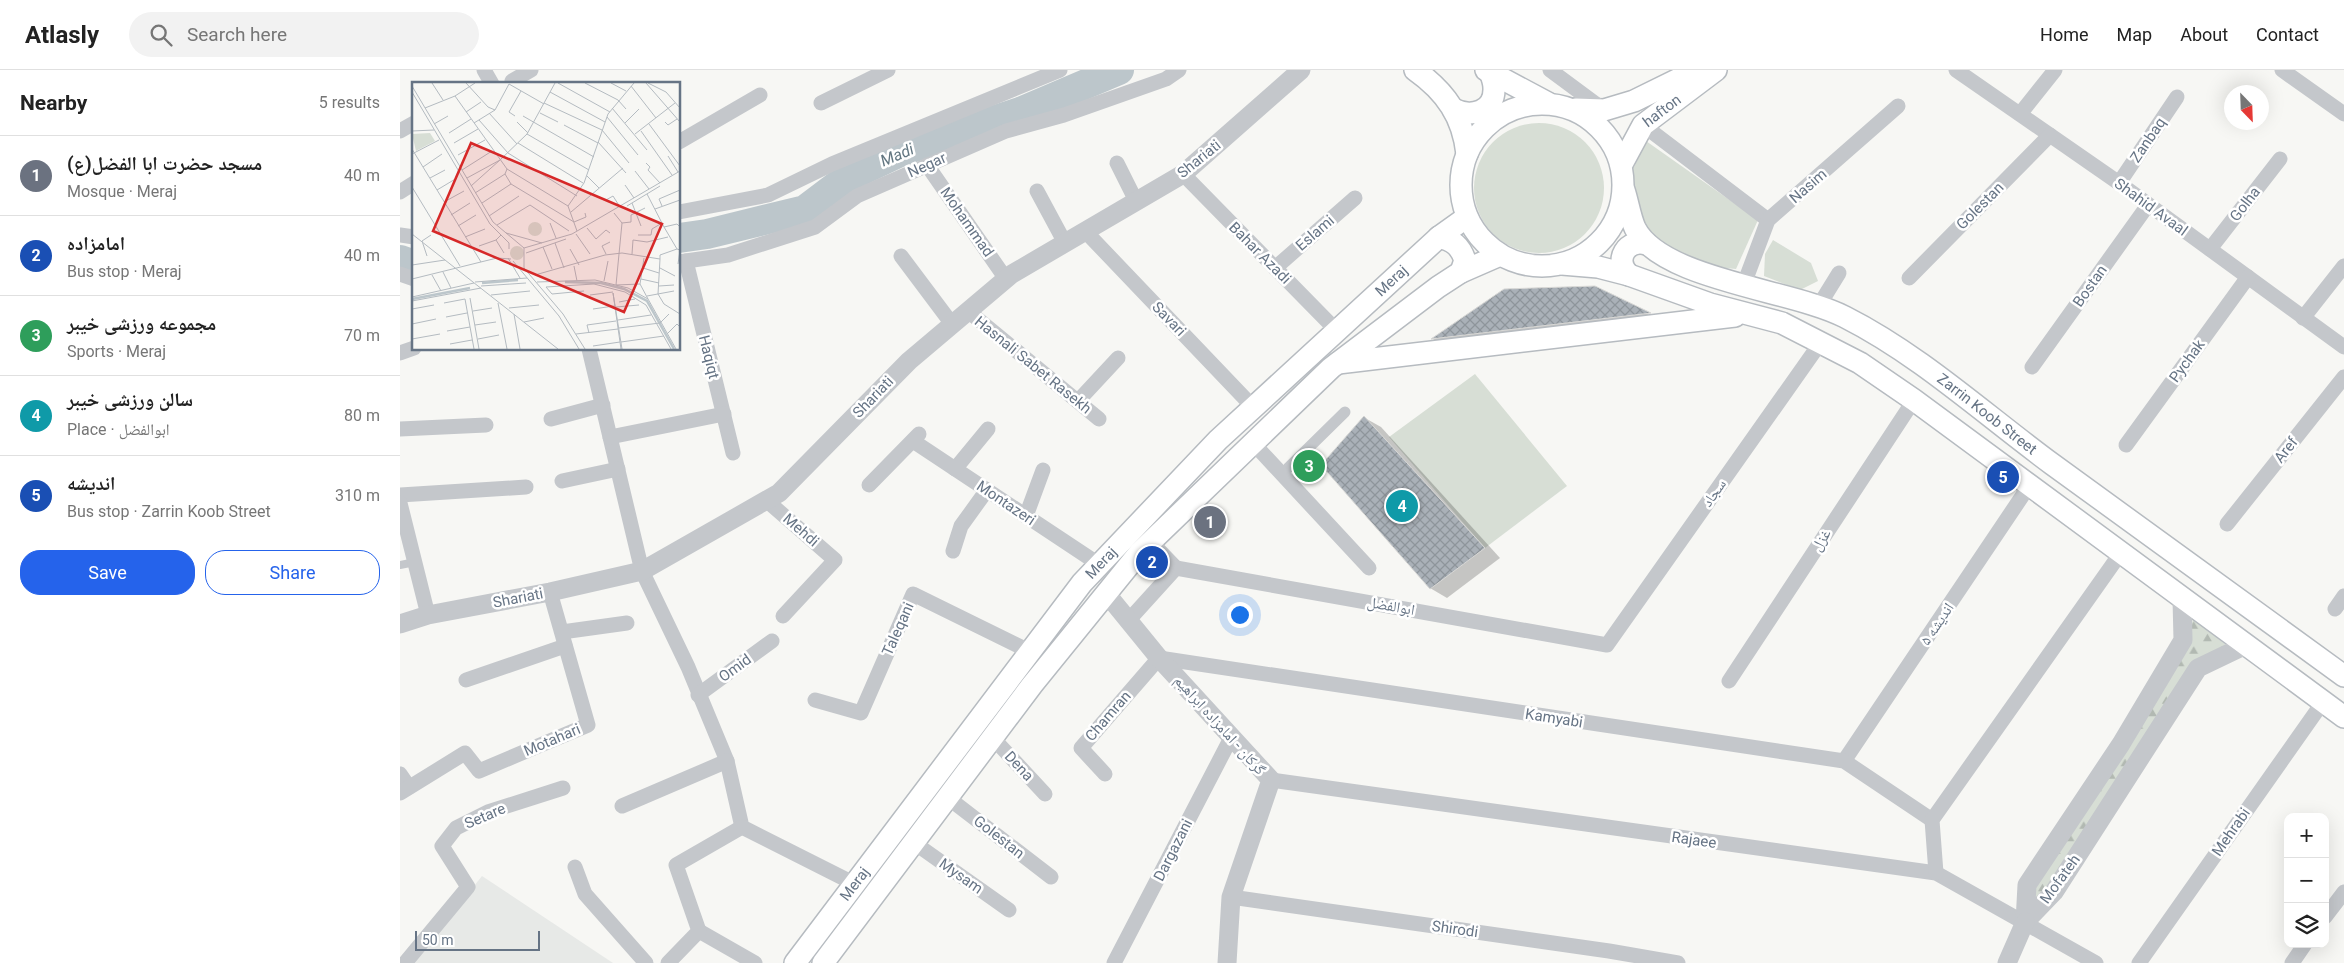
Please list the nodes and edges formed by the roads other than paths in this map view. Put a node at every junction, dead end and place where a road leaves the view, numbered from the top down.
1 (531, 70) edge
2 (888, 70) edge
3 (1060, 70) edge
4 (1179, 70) edge
5 (1301, 70) edge
6 (1415, 70) edge
7 (1550, 70) edge
8 (1697, 70) edge
9 (1716, 70) edge
10 (1956, 70) edge
11 (2055, 70) edge
12 (2282, 70) edge
13 (1488, 71) edge
14 (510, 78) edge
15 (760, 95) dead end
16 (2177, 97) dead end
17 (821, 103) dead end
18 (1548, 103) junction
19 (1898, 106) dead end
20 (1453, 109) junction
21 (1573, 109) junction
22 (1604, 110) junction
23 (2020, 114) junction
24 (2344, 114) edge
25 (412, 124) edge
26 (1643, 125) junction
27 (400, 131) edge
28 (2050, 135) junction
29 (680, 141) edge
30 (1467, 154) junction
31 (2280, 158) dead end
32 (1117, 163) dead end
33 (1622, 164) junction
34 (928, 165) junction
35 (1183, 174) junction
36 (2119, 183) junction
37 (412, 184) edge
38 (1038, 190) dead end
39 (1624, 190) junction
40 (400, 192) edge
41 (1355, 198) dead end
42 (1136, 201) junction
43 (2148, 205) junction
44 (680, 212) edge
45 (1467, 217) junction
46 (1768, 220) junction
47 (1084, 231) junction
48 (1439, 236) junction
49 (1065, 243) junction
50 (1647, 244) junction
51 (2210, 249) junction
52 (1500, 255) junction
53 (901, 256) dead end
54 (682, 262) edge
55 (1562, 264) junction
56 (2344, 266) edge
57 (1275, 268) junction
58 (1461, 272) junction
59 (1839, 273) dead end
60 (400, 274) edge
61 (1628, 275) junction
62 (2248, 277) junction
63 (412, 278) edge
64 (1909, 278) dead end
65 (1006, 279) junction
66 (1744, 284) junction
67 (1818, 307) junction
68 (968, 311) junction
69 (1751, 314) junction
70 (2303, 318) junction
71 (952, 324) junction
72 (1337, 331) junction
73 (1821, 342) junction
74 (2344, 347) edge
75 (412, 349) edge
76 (589, 350) edge
77 (400, 353) edge
78 (1118, 358) dead end
79 (1338, 363) junction
80 (2032, 367) dead end
81 (2344, 377) edge
82 (1914, 400) junction
83 (1078, 401) junction
84 (603, 405) junction
85 (1253, 408) junction
86 (1345, 412) dead end
87 (724, 414) junction
88 (551, 419) dead end
89 (1099, 419) dead end
90 (486, 425) dead end
91 (400, 429) edge
92 (988, 430) dead end
93 (610, 437) junction
94 (1253, 443) junction
95 (2126, 446) dead end
96 (733, 452) dead end
97 (954, 468) junction
98 (1288, 468) dead end
99 (618, 469) junction
100 (1043, 470) dead end
101 (562, 481) dead end
102 (869, 485) dead end
103 (2029, 486) junction
104 (526, 487) dead end
105 (987, 490) junction
106 (400, 495) edge
107 (766, 500) junction
108 (401, 509) edge
109 (1026, 516) junction
110 (2227, 524) dead end
111 (1150, 541) junction
112 (953, 551) dead end
113 (2120, 554) junction
114 (407, 563) edge
115 (1100, 565) junction
116 (1176, 568) junction
117 (1369, 568) dead end
118 (642, 571) junction
119 (550, 592) junction
120 (1106, 594) junction
121 (2182, 599) junction
122 (428, 615) junction
123 (784, 616) dead end
124 (1128, 621) junction
125 (627, 623) dead end
126 (400, 624) edge
127 (564, 639) junction
128 (772, 641) dead end
129 (1607, 645) joint
130 (2246, 646) junction
131 (1030, 652) junction
132 (1159, 658) junction
133 (2344, 676) edge
134 (466, 680) dead end
135 (1729, 681) dead end
136 (698, 694) junction
137 (816, 700) dead end
138 (2323, 702) junction
139 (2344, 717) edge
140 (1232, 736) junction
141 (992, 737) junction
142 (1844, 761) junction
143 (727, 762) junction
144 (400, 774) edge
145 (1105, 774) dead end
146 (1271, 780) junction
147 (562, 788) dead end
148 (405, 790) edge
149 (1045, 794) dead end
150 (947, 797) junction
151 (622, 806) dead end
152 (1932, 820) junction
153 (742, 827) junction
154 (896, 830) junction
155 (913, 842) junction
156 (576, 867) dead end
157 (1936, 873) junction
158 (1051, 877) dead end
159 (855, 884) junction
160 (2344, 892) edge
161 (1231, 897) junction
162 (1009, 910) dead end
163 (2329, 912) edge
164 (2025, 922) junction
165 (699, 931) junction
166 (2302, 948) edge
167 (828, 962) edge
168 (405, 963) edge
169 (646, 963) edge
170 (668, 963) edge
171 (755, 963) edge
172 (795, 963) edge
173 (1114, 963) edge
174 (1227, 963) edge
175 (1678, 963) edge
176 (2007, 963) edge
177 (2096, 963) edge
178 (2139, 963) edge
179 (2292, 963) edge

1 - 14 street
2 - 17 street
3 - 44 street
4 - 34 street, Negar
5 - 35 street, Shariati
6 - 20 main road
7 - 22 street
8 - 22 main road, hafton
9 - 26 main road, hafton
10 - 23 street, Shahid Avaal
11 - 23 street
12 - 24 street
13 - 18 main road
13 - 20 main road
15 - 29 street
16 - 36 street, Zanbaq
18 - 21 main road
18 - 30 main road
19 - 46 street, Nasim
20 - 30 main road
21 - 22 main road, hafton
21 - 33 main road
23 - 28 street, Shahid Avaal
25 - 27 street
26 - 33 main road, hafton
26 - 46 street
28 - 36 street, Shahid Avaal
28 - 64 street, Golestan
30 - 45 main road
31 - 51 street, Golha
32 - 42 street
33 - 39 main road
34 - 54 street, Negar
34 - 65 street, Mohammad
35 - 42 street, Shariati
35 - 57 street, Bahar Azadi
36 - 43 street, Shahid Avaal
37 - 40 street
38 - 49 street
39 - 50 main road, Zarrin Koob Street
39 - 55 main road
41 - 57 street, Eslami
42 - 47 street, Shariati
43 - 51 street, Shahid Avaal
43 - 80 street, Bostan
45 - 48 main road, Meraj
45 - 52 main road
46 - 66 street, Nasim
47 - 49 street, Shariati
47 - 85 street, Savari
48 - 58 main road
48 - 72 main road, Meraj
49 - 65 street, Shariati
50 - 61 main road
50 - 66 main road, Zarrin Koob Street
51 - 62 street, Shahid Avaal
52 - 55 main road
52 - 58 main road, Meraj
53 - 71 street
54 - 87 street, Haqiqt
55 - 61 main road
56 - 70 street
57 - 72 street, Bahar Azadi
58 - 79 main road, Meraj
59 - 67 street
60 - 63 street
61 - 69 main road
62 - 70 street, Shahid Avaal
62 - 95 street, Pychak
65 - 68 street, Shariati
66 - 67 main road, Zarrin Koob Street
67 - 133 main road, Zarrin Koob Street
68 - 71 street, Shariati
68 - 83 street, Hasnali Sabet Rasekh
69 - 73 main road
69 - 79 main road
70 - 74 street, Shahid Avaal
71 - 107 street, Shariati
72 - 85 main road, Meraj
73 - 82 main road
73 - 129 street, سجاد
75 - 77 street
76 - 84 street
78 - 83 street
79 - 94 main road, Meraj
81 - 110 street, Aref
82 - 103 main road
82 - 135 street, غزل
83 - 89 street, Hasnali Sabet Rasekh
84 - 88 street
84 - 93 street
85 - 115 main road, Meraj
86 - 98 street
87 - 93 street
87 - 96 street, Haqiqt
90 - 91 street
92 - 97 street
93 - 99 street
94 - 111 main road, Meraj
94 - 117 street
97 - 102 street, Montazeri
97 - 105 street, Montazeri
99 - 101 street
99 - 118 street
100 - 109 street
103 - 113 main road
103 - 142 street, اندیشه ۵
104 - 106 street
105 - 109 street, Montazeri
105 - 112 street
107 - 118 street, Shariati
107 - 123 street, Mehdi
108 - 114 street
109 - 115 street, Montazeri
111 - 116 street
111 - 120 main road, Meraj
113 - 121 main road
113 - 152 street
114 - 122 street
115 - 131 main road, Meraj
116 - 124 street
116 - 129 street, ابوالفضل
118 - 119 street, Shariati
118 - 136 street
119 - 122 street, Shariati
119 - 127 street, Motahari
120 - 124 street, گرکان - امامزاده ابراهیم
120 - 141 main road, Meraj
121 - 130 main road
121 - 164 street, Mofateh
122 - 126 street, Shariati
124 - 132 street, گرکان - امامزاده ابراهیم
125 - 127 street
127 - 134 street
127 - 148 street, Motahari
128 - 136 street, Omid
130 - 138 main road
130 - 164 street, Mofateh
131 - 137 street, Taleqani
131 - 154 main road, Meraj
132 - 140 street, گرکان - امامزاده ابراهیم
132 - 142 street, Kamyabi
132 - 145 street, Chamran
136 - 143 street
138 - 139 main road
138 - 178 street, Mehrabi
140 - 146 street, گرکان - امامزاده ابراهیم
140 - 173 street, Dargazani
141 - 149 street, Dena
141 - 150 main road, Meraj
142 - 152 street, Kamyabi
143 - 151 street
143 - 153 street
144 - 148 street
146 - 157 street, Rajaee
146 - 161 street, گرکان - امامزاده ابراهیم
147 - 168 street, Setare
150 - 155 main road, Meraj
150 - 158 street, Golestan
152 - 157 street
153 - 159 street
153 - 165 street
154 - 155 main road
154 - 159 main road, Meraj
155 - 162 street, Mysam
155 - 167 main road, Meraj
156 - 169 street
157 - 164 street, Rajaee
159 - 172 main road, Meraj
160 - 163 street
161 - 174 street, گرکان - امامزاده ابراهیم
161 - 175 street, Shirodi
164 - 176 street
164 - 177 street, Rajaee
165 - 170 street
165 - 171 street
166 - 179 street

